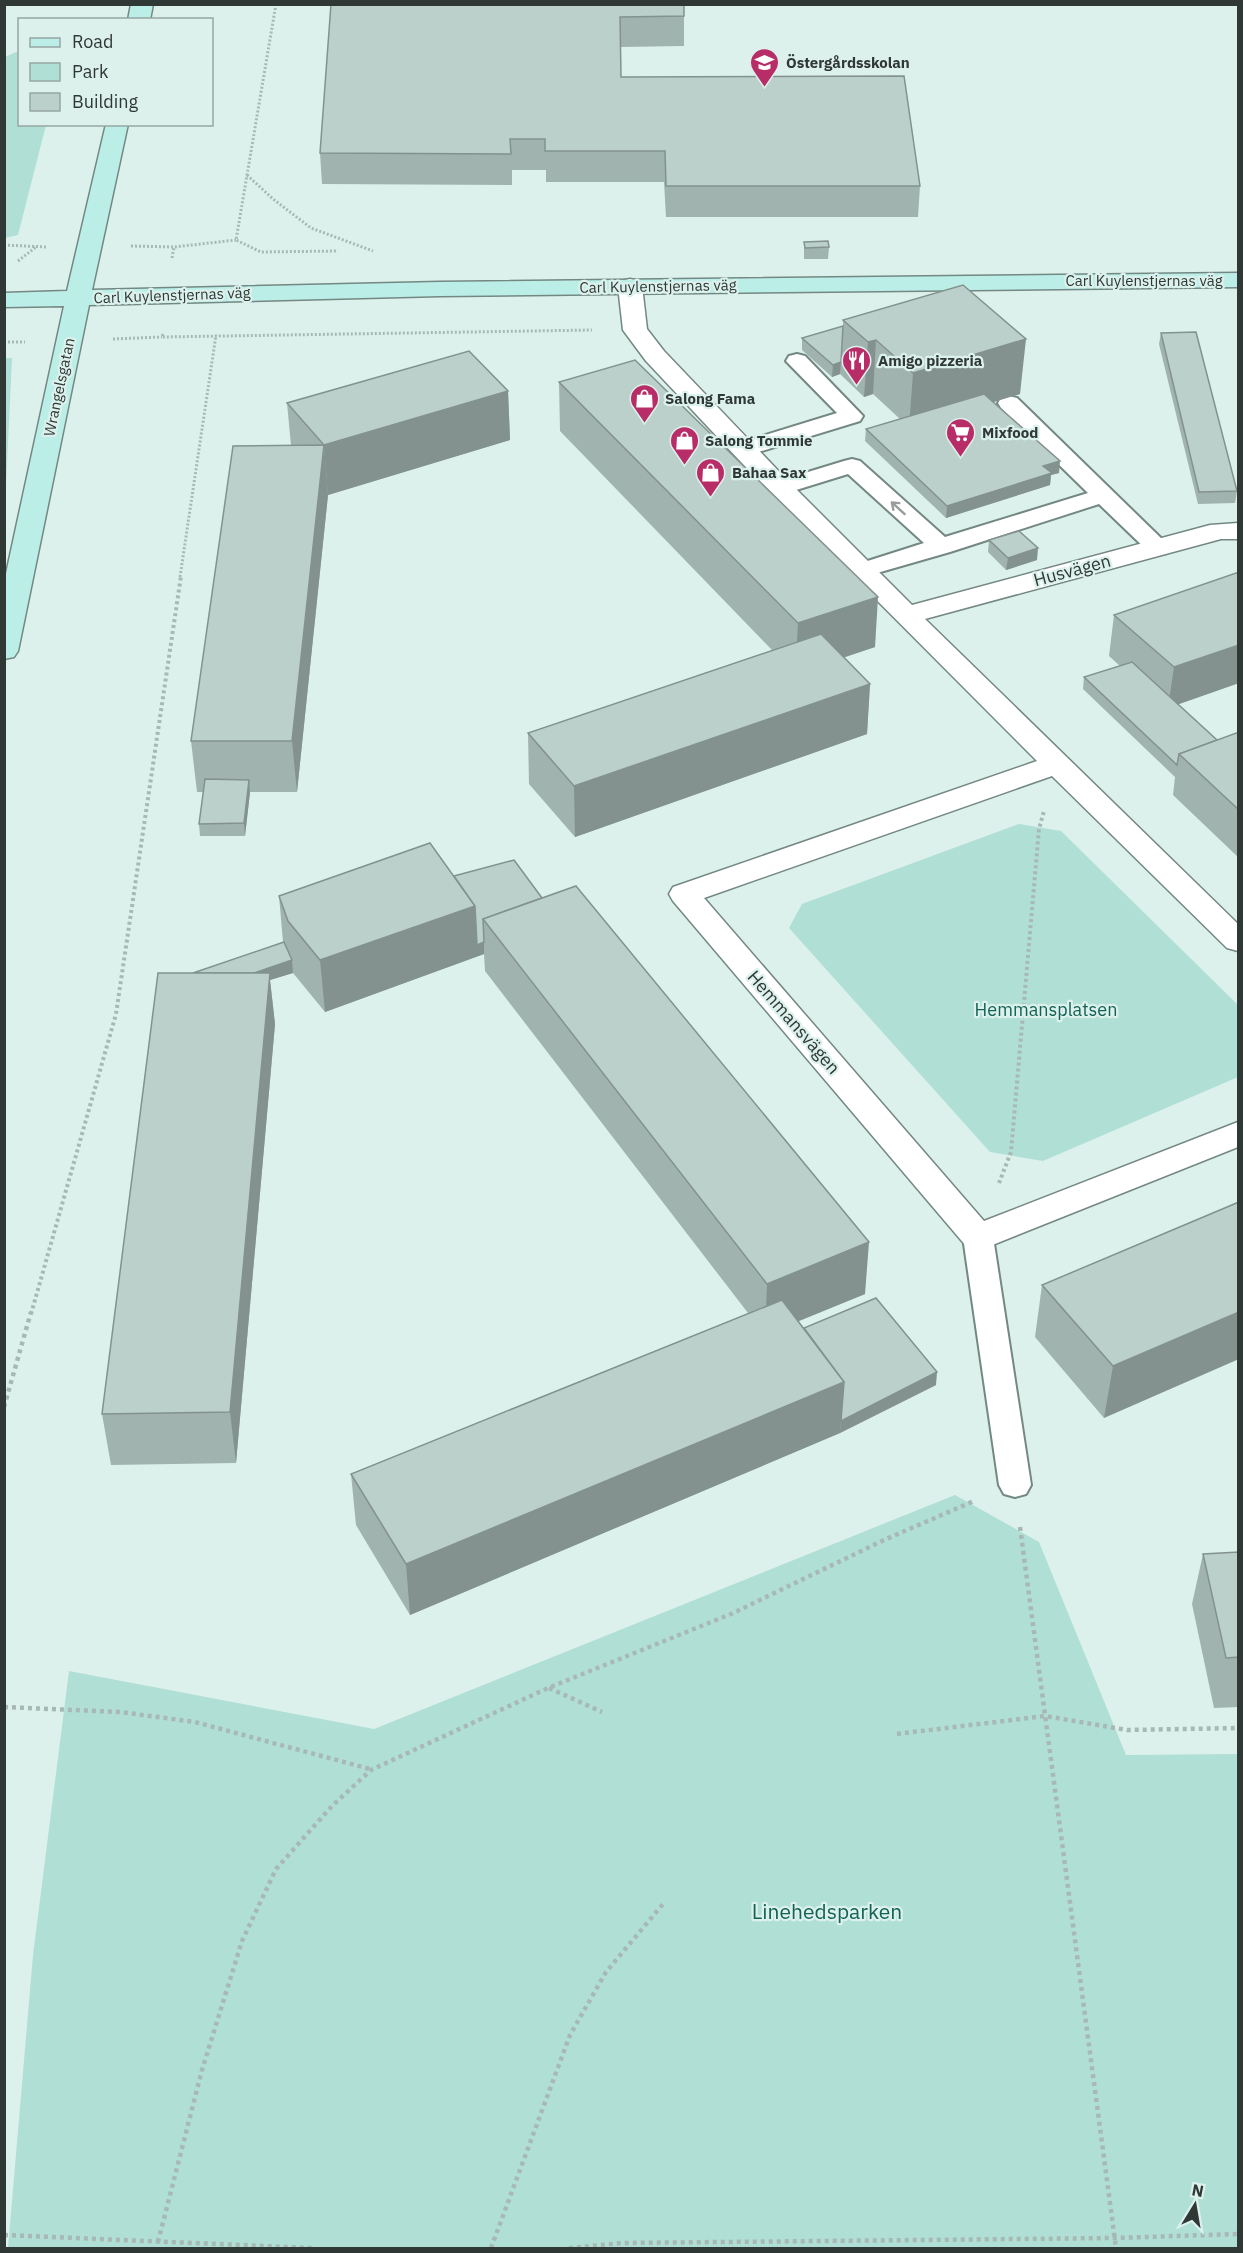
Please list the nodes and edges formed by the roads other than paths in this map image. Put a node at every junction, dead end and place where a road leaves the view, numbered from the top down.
1 (117, 126) edge
2 (1239, 280) edge
3 (630, 286) junction
4 (78, 298) junction
5 (4, 300) edge
6 (796, 361) dead end
7 (1009, 403) edge
8 (744, 449) junction
9 (780, 488) junction
10 (1104, 495) junction
11 (1239, 531) edge
12 (942, 547) junction
13 (1158, 548) junction
14 (863, 570) junction
15 (907, 615) junction
16 (4, 651) edge
17 (1058, 764) junction
18 (1239, 941) edge
19 (1239, 1134) edge
20 (978, 1237) junction
21 (1015, 1485) road end

1 - 4 street, Wrangelsgatan
2 - 3 street, Carl Kuylenstjernas väg
3 - 4 street, Carl Kuylenstjernas väg
3 - 8 street
4 - 5 street, Carl Kuylenstjernas väg
4 - 16 street, Wrangelsgatan
6 - 8 lane
7 - 10 lane
8 - 9 street
12 -> 9 lane
9 - 14 street
10 - 12 lane
10 - 13 lane
11 - 13 street, Husvägen
12 - 14 lane
13 - 15 street, Husvägen
14 - 15 street
15 - 17 street
17 - 18 street
17 - 20 street, Hemmansvägen
19 - 20 street
20 - 21 lane

